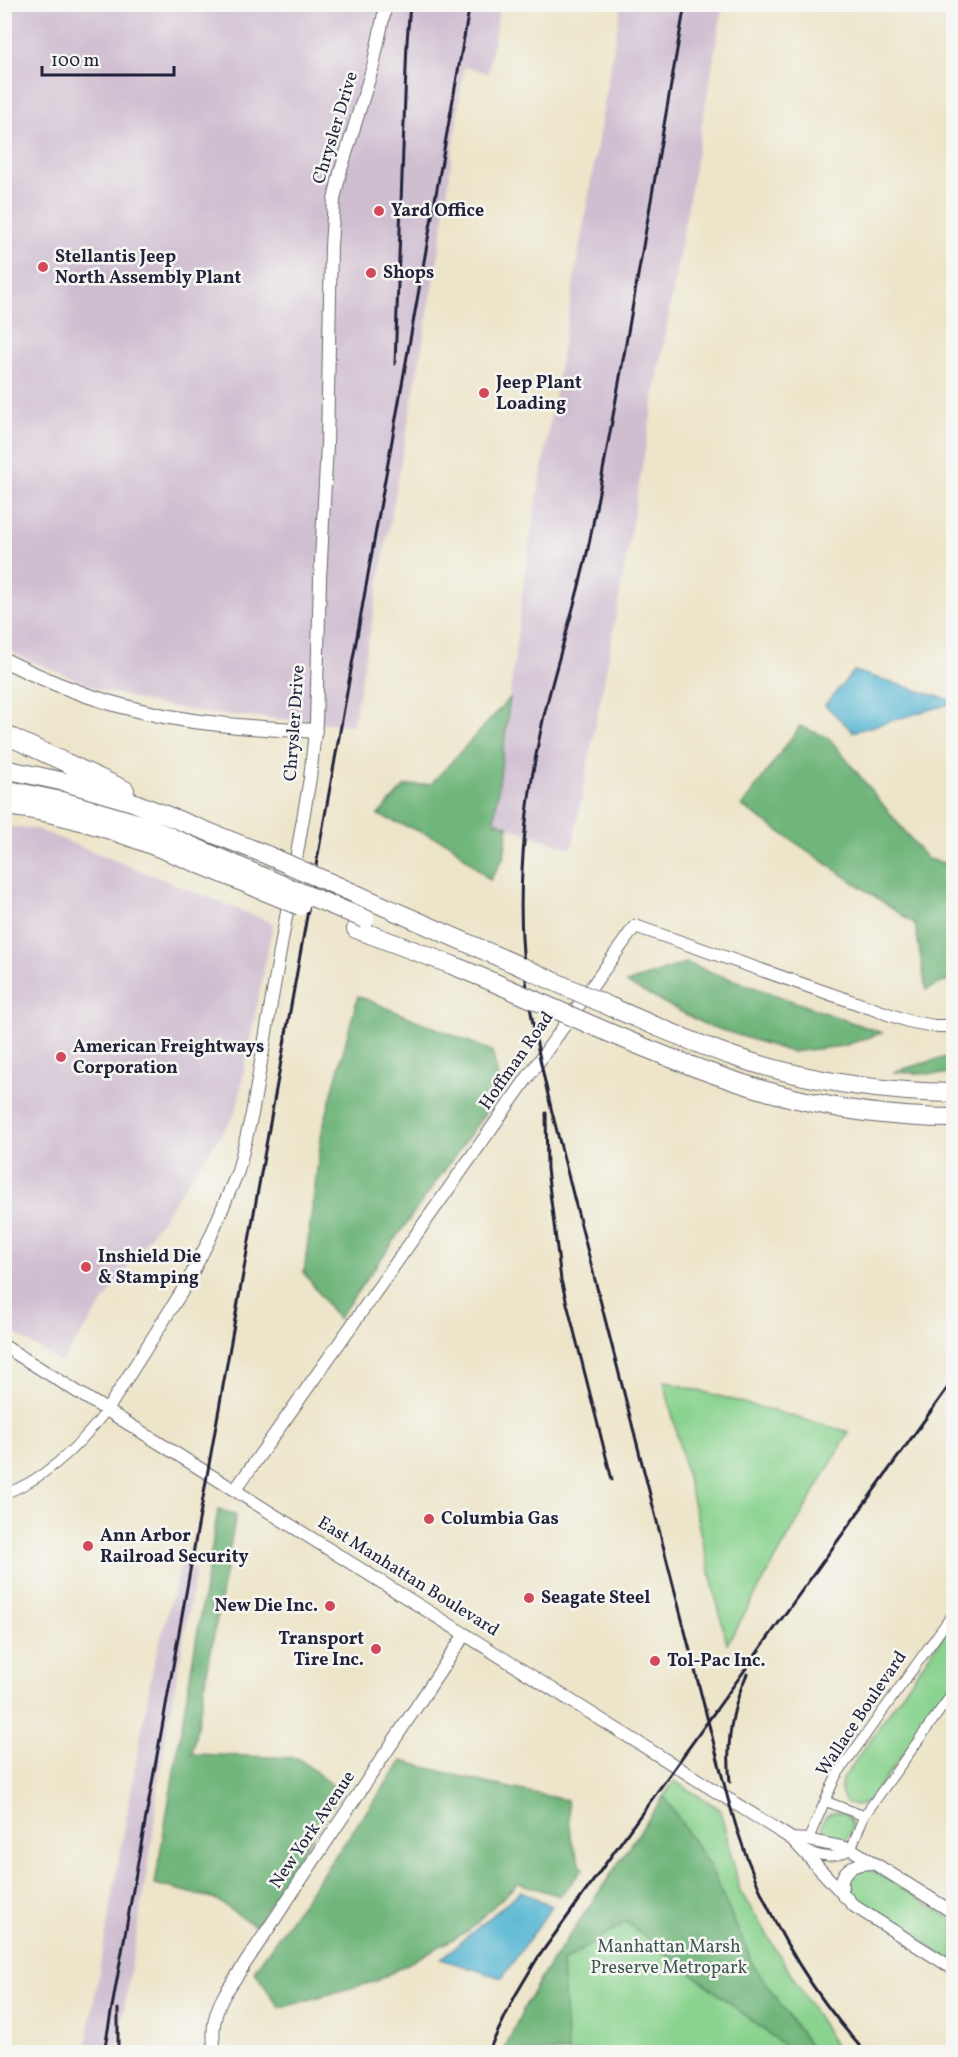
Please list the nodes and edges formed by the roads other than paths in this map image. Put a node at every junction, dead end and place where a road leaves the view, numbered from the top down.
1 (386, 4) edge
2 (4, 660) edge
3 (315, 731) junction
4 (4, 734) edge
5 (4, 769) edge
6 (4, 789) edge
7 (4, 806) edge
8 (177, 818) junction
9 (253, 879) junction
10 (954, 1026) edge
11 (954, 1093) edge
12 (954, 1118) edge
13 (4, 1346) edge
14 (107, 1410) junction
15 (235, 1490) junction
16 (4, 1494) edge
17 (954, 1612) edge
18 (465, 1634) junction
19 (954, 1691) edge
20 (825, 1801) junction
21 (864, 1816) junction
22 (800, 1842) junction
23 (851, 1849) junction
24 (873, 1863) junction
25 (843, 1895) junction
26 (953, 1912) edge
27 (954, 1969) edge
28 (215, 2052) edge

1 - 3 street, Chrysler Drive
2 - 3 main road
3 - 14 street, Chrysler Drive
4 - 8 highway
5 - 8 highway
6 - 9 highway
7 - 9 highway
8 - 11 highway, bridge
9 - 12 highway, bridge
10 - 15 street, Hoffman Road
13 - 14 street, East Manhattan Boulevard
14 - 15 street, East Manhattan Boulevard
14 - 16 street
15 - 18 street, East Manhattan Boulevard
17 - 20 street, Wallace Boulevard
18 - 22 street, East Manhattan Boulevard
18 - 28 street, New York Avenue
19 - 21 street
20 - 21 street
20 - 22 street, Wallace Boulevard
21 - 23 street
22 - 23 street, East Manhattan Boulevard
22 - 25 street, East Manhattan Boulevard
23 - 24 street, East Manhattan Boulevard
24 - 25 street
24 - 26 street, East Manhattan Boulevard
25 - 27 street, East Manhattan Boulevard

